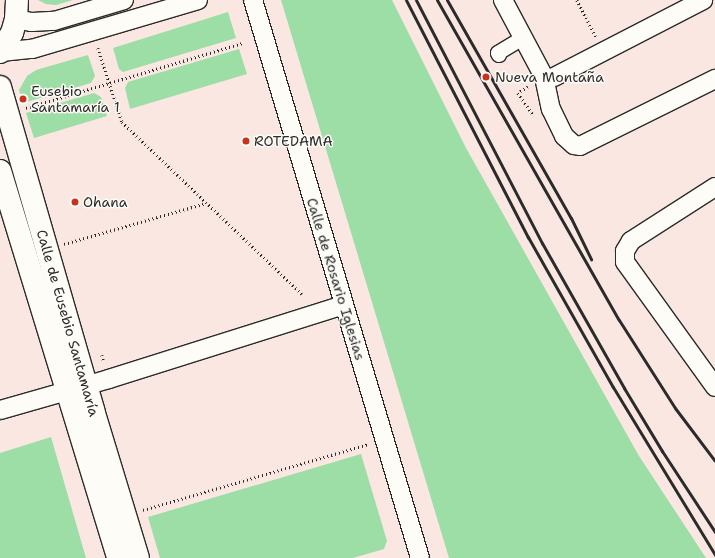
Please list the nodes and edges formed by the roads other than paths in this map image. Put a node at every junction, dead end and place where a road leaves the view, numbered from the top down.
1 (124, 0) edge
2 (198, 0) edge
3 (253, 0) edge
4 (503, 0) edge
5 (703, 0) edge
6 (16, 10) edge
7 (523, 38) junction
8 (0, 52) edge
9 (499, 55) dead end
10 (554, 77) dead end
11 (715, 79) edge
12 (0, 87) edge
13 (0, 171) edge
14 (715, 188) edge
15 (343, 305) junction
16 (712, 378) edge
17 (77, 389) junction
18 (0, 410) edge
19 (118, 558) edge
20 (138, 558) edge
21 (420, 558) edge

1 - 6 street
2 - 8 street
3 - 15 street, Calle de Rosario Iglesias
4 - 7 street
5 - 10 street
6 - 8 main road
7 - 9 street
7 - 11 street
12 - 17 main road, Calle de Eusebio Santamaría
13 - 17 main road, Calle de Eusebio Santamaría
14 - 16 street
15 - 17 street
15 - 21 street, Calle de Rosario Iglesias
17 - 18 street
17 - 19 main road, Calle de Eusebio Santamaría
17 - 20 main road, Calle de Eusebio Santamaría

